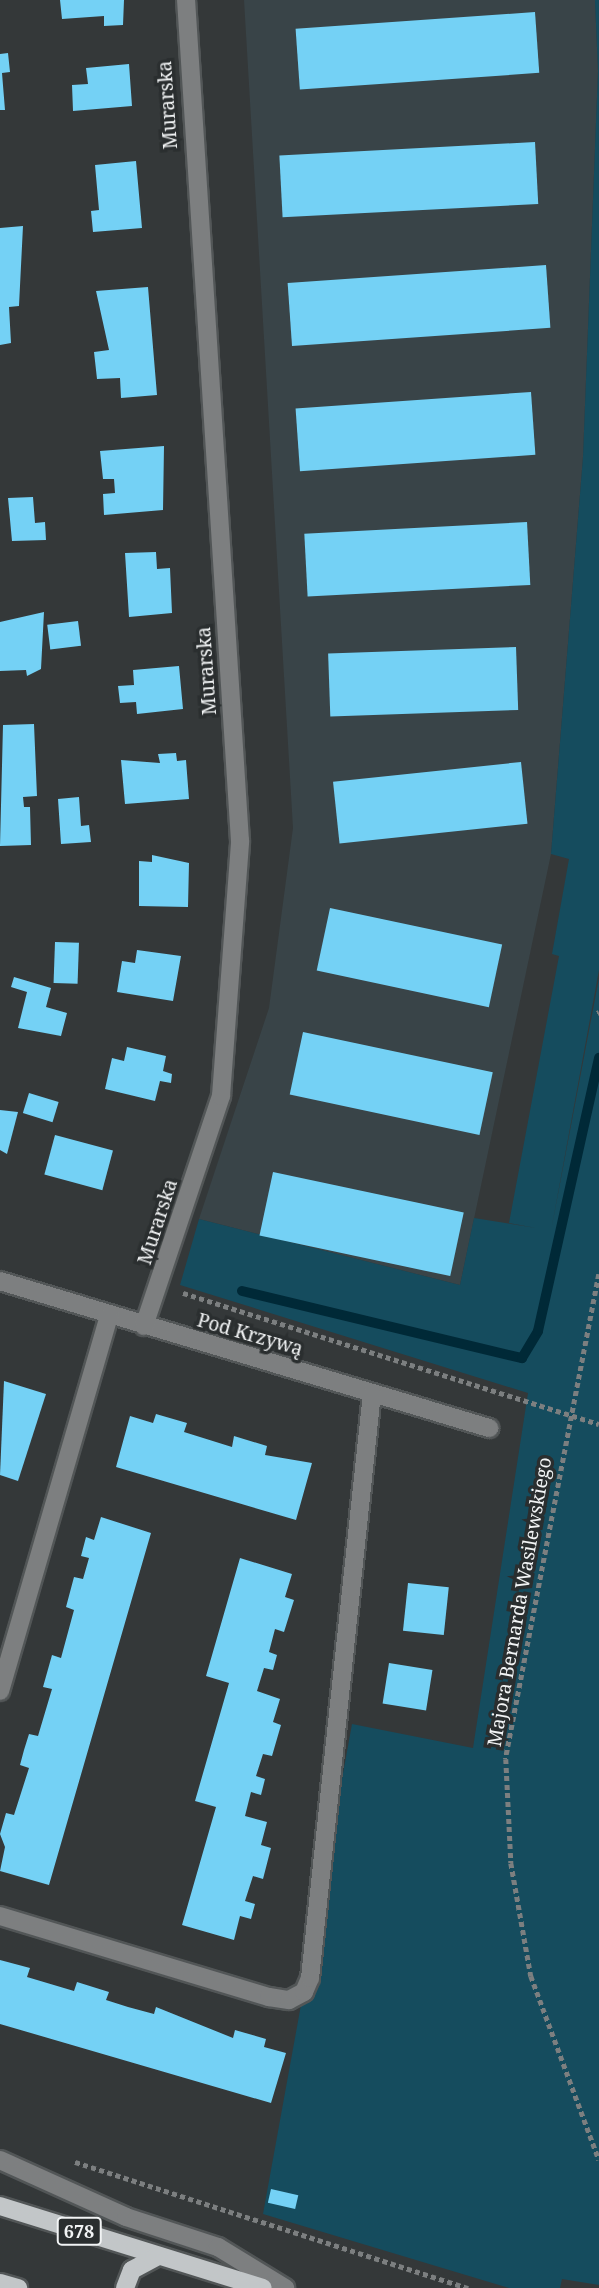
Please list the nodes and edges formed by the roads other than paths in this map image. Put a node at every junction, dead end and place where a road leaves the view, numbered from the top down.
1 (186, 0) edge
2 (0, 1280) edge
3 (109, 1316) junction
4 (144, 1326) junction
5 (372, 1393) junction
6 (489, 1428) dead end
7 (0, 1691) edge
8 (0, 1916) edge
9 (0, 2160) edge
10 (0, 2206) edge
11 (158, 2256) junction
12 (0, 2283) edge
13 (18, 2288) edge
14 (125, 2288) edge
15 (263, 2288) edge
16 (285, 2288) edge

1 - 4 street, Murarska
2 - 3 street, Pod Krzywą
3 - 4 street, Pod Krzywą
3 - 7 street
4 - 5 street, Pod Krzywą
5 - 6 street, Pod Krzywą
5 - 8 street
9 - 16 street
10 - 11 main road, 678
11 - 14 main road
11 - 15 main road, 678
12 - 13 main road

